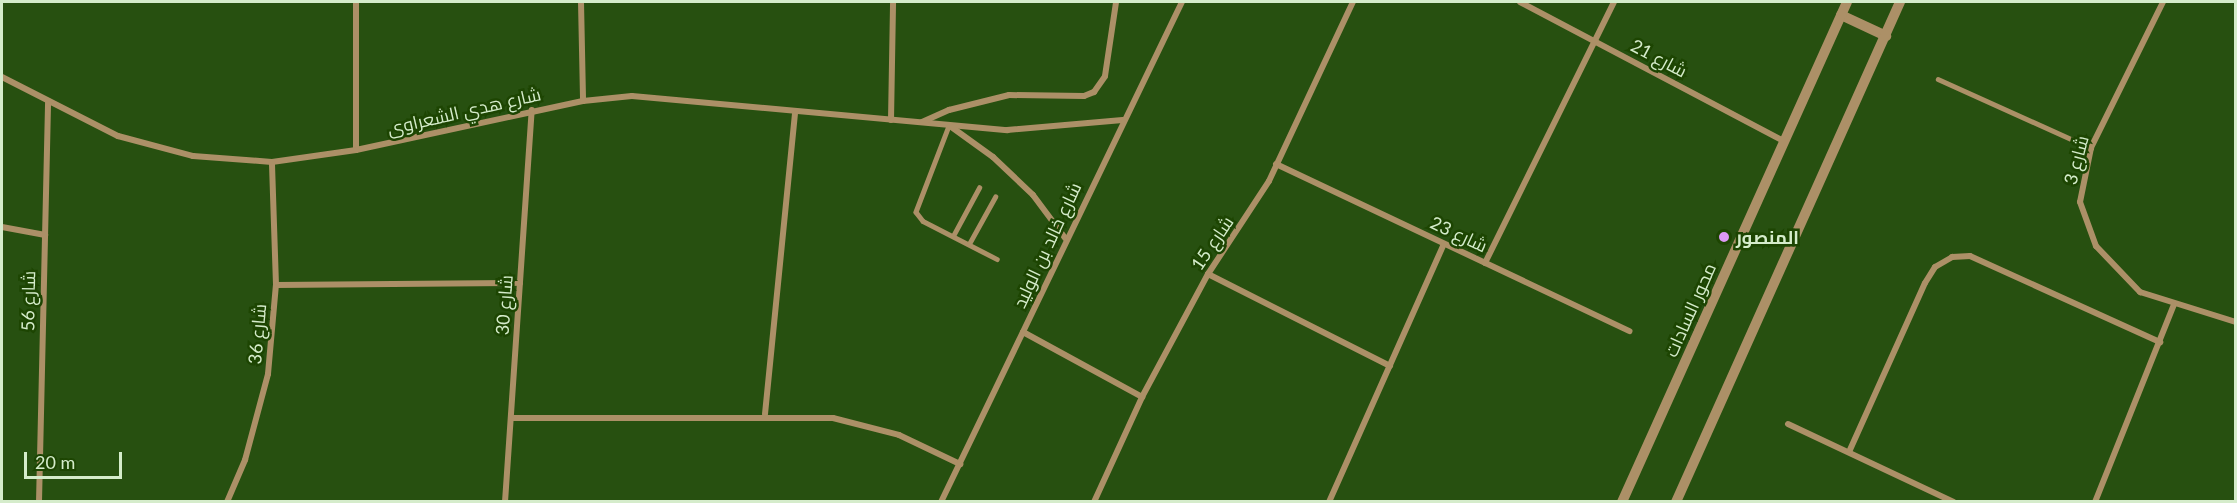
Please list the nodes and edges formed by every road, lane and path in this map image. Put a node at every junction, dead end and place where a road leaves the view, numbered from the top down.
1 (356, 2) edge
2 (581, 2) edge
3 (893, 2) edge
4 (1116, 2) edge
5 (1182, 2) edge
6 (1353, 2) edge
7 (1520, 2) edge
8 (1614, 2) edge
9 (1847, 2) edge
10 (1900, 2) edge
11 (2163, 2) edge
12 (1841, 15) junction
13 (1886, 36) junction
14 (1594, 41) junction
15 (2, 77) edge
16 (1938, 79) dead end
17 (48, 101) junction
18 (582, 101) junction
19 (532, 110) junction
20 (795, 111) junction
21 (891, 120) junction
22 (1123, 120) junction
23 (920, 123) junction
24 (949, 126) junction
25 (1784, 141) junction
26 (2091, 148) junction
27 (356, 150) junction
28 (272, 162) junction
29 (1276, 164) junction
30 (979, 188) dead end
31 (995, 197) dead end
32 (2, 227) edge
33 (45, 235) junction
34 (953, 236) junction
35 (1065, 238) junction
36 (969, 244) junction
37 (1444, 244) junction
38 (997, 259) dead end
39 (1485, 263) junction
40 (1208, 274) junction
41 (520, 283) junction
42 (276, 285) junction
43 (2174, 304) junction
44 (2235, 322) edge
45 (1629, 331) dead end
46 (1023, 332) junction
47 (2160, 342) junction
48 (1390, 366) junction
49 (1142, 397) junction
50 (765, 414) junction
51 (511, 418) junction
52 (1788, 424) dead end
53 (1849, 452) junction
54 (960, 464) junction
55 (39, 501) edge
56 (227, 501) edge
57 (505, 501) edge
58 (941, 501) edge
59 (1094, 501) edge
60 (1329, 501) edge
61 (1622, 501) edge
62 (1676, 501) edge
63 (1954, 501) edge
64 (2095, 501) edge

1 - 27 street
2 - 18 street
3 - 21 street
4 - 23 street
5 - 22 street, شارع خالد بن الوليد
6 - 29 street, شارع 15
7 - 14 street, شارع 21
8 - 14 street
9 - 12 street, محور السادات
10 - 13 street
11 - 26 street, شارع 3
12 - 13 street
12 - 25 street, محور السادات
13 - 62 street
14 - 25 street, شارع 21
14 - 39 street
15 - 17 street, شارع هدي الشعراوى
16 - 26 lane
17 - 28 street, شارع هدي الشعراوى
17 - 33 street, شارع 56
18 - 19 street, شارع هدي الشعراوى
18 - 20 street, شارع هدي الشعراوى
19 - 27 street, شارع هدي الشعراوى
19 - 41 street, شارع 30
20 - 21 street, شارع هدي الشعراوى
20 - 50 street
21 - 23 street, شارع هدي الشعراوى
22 - 24 street, شارع هدي الشعراوى
22 - 35 street, شارع خالد بن الوليد
23 - 24 street, شارع هدي الشعراوى
24 - 34 lane
24 - 35 street
25 - 61 street, محور السادات
26 - 43 street, شارع 3
27 - 28 street, شارع هدي الشعراوى
28 - 42 street, شارع 36
29 - 37 street, شارع 23
29 - 40 street, شارع 15
30 - 34 lane
31 - 36 lane
32 - 33 street
33 - 55 street, شارع 56
34 - 36 lane
35 - 46 street, شارع خالد بن الوليد
36 - 38 lane
37 - 39 street, شارع 23
37 - 48 street
39 - 45 street, شارع 23
40 - 48 street
40 - 49 street, شارع 15
41 - 42 street
41 - 51 street, شارع 30
42 - 56 street, شارع 36
43 - 44 street, شارع 3
43 - 47 street
46 - 49 street
46 - 54 street, شارع خالد بن الوليد
47 - 53 street
47 - 64 street
48 - 60 street
49 - 59 street, شارع 15
50 - 51 street
50 - 54 street
51 - 57 street, شارع 30
52 - 53 street
53 - 63 street
54 - 58 street, شارع خالد بن الوليد

